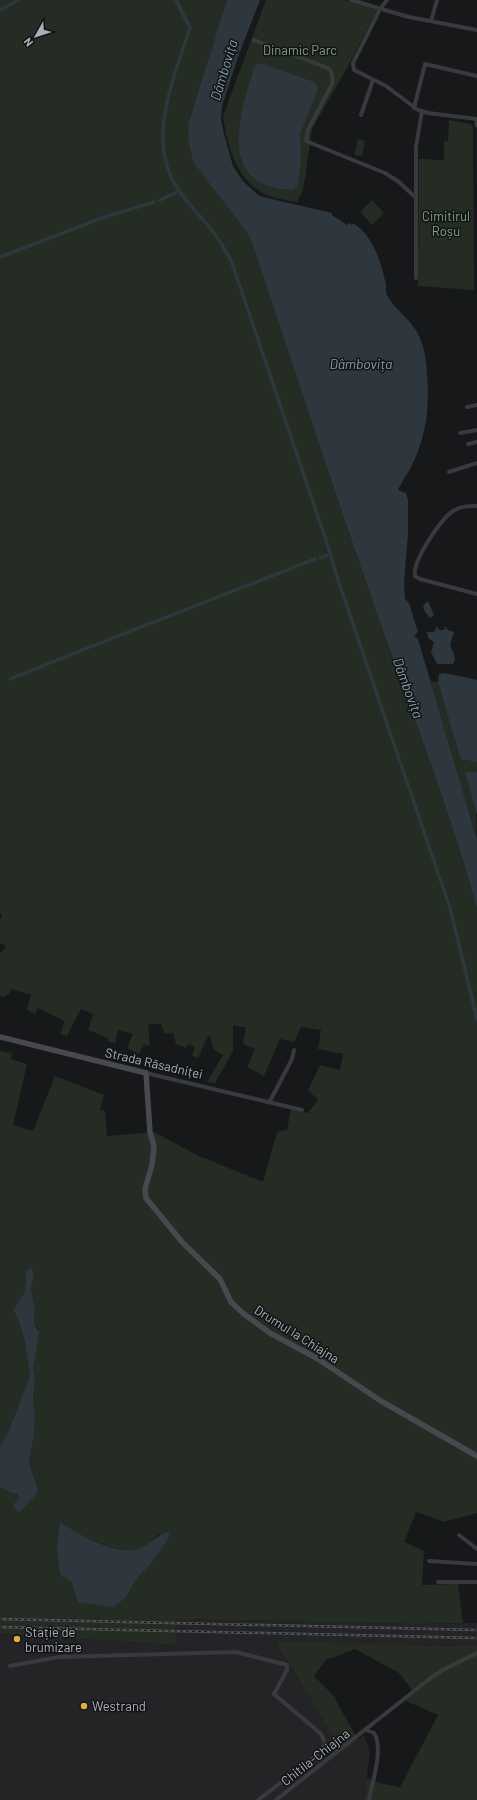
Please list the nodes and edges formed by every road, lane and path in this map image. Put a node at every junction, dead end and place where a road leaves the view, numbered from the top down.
1 (351, 0) edge
2 (387, 0) edge
3 (437, 0) edge
4 (380, 10) junction
5 (431, 21) junction
6 (477, 30) edge
7 (254, 40) dead end
8 (477, 76) edge
9 (373, 80) junction
10 (414, 108) junction
11 (422, 111) junction
12 (361, 115) dead end
13 (477, 122) edge
14 (416, 198) junction
15 (416, 278) dead end
16 (477, 405) edge
17 (467, 407) dead end
18 (477, 430) edge
19 (460, 433) dead end
20 (477, 442) edge
21 (468, 444) dead end
22 (477, 463) edge
23 (449, 472) dead end
24 (477, 506) edge
25 (477, 594) edge
26 (0, 1037) edge
27 (294, 1050) dead end
28 (146, 1073) junction
29 (270, 1101) junction
30 (302, 1110) dead end
31 (477, 1456) edge
32 (459, 1535) dead end
33 (477, 1549) edge
34 (429, 1561) dead end
35 (477, 1564) edge
36 (438, 1582) dead end
37 (477, 1582) edge
38 (477, 1653) edge
39 (10, 1666) dead end
40 (366, 1730) junction
41 (258, 1800) edge
42 (276, 1800) edge
43 (369, 1800) edge

1 - 4 street
2 - 4 street
3 - 5 street
4 - 5 street
4 - 9 street
5 - 6 street
7 - 14 street
8 - 10 street
9 - 10 street
9 - 12 street
10 - 11 street
11 - 13 street
11 - 14 street
14 - 15 street
16 - 17 street
18 - 19 street
20 - 21 street
22 - 23 street
24 - 25 street
26 - 28 main road, Strada Răsadniței
27 - 29 street
28 - 29 street, Strada Răsadniței
28 - 31 main road, Drumul la Chiajna
29 - 30 street, Strada Răsadniței
32 - 33 street
34 - 35 street
36 - 37 street
38 - 40 street, Chitila-Chiajna
39 - 41 street
40 - 42 street, Chitila-Chiajna
40 - 43 street

